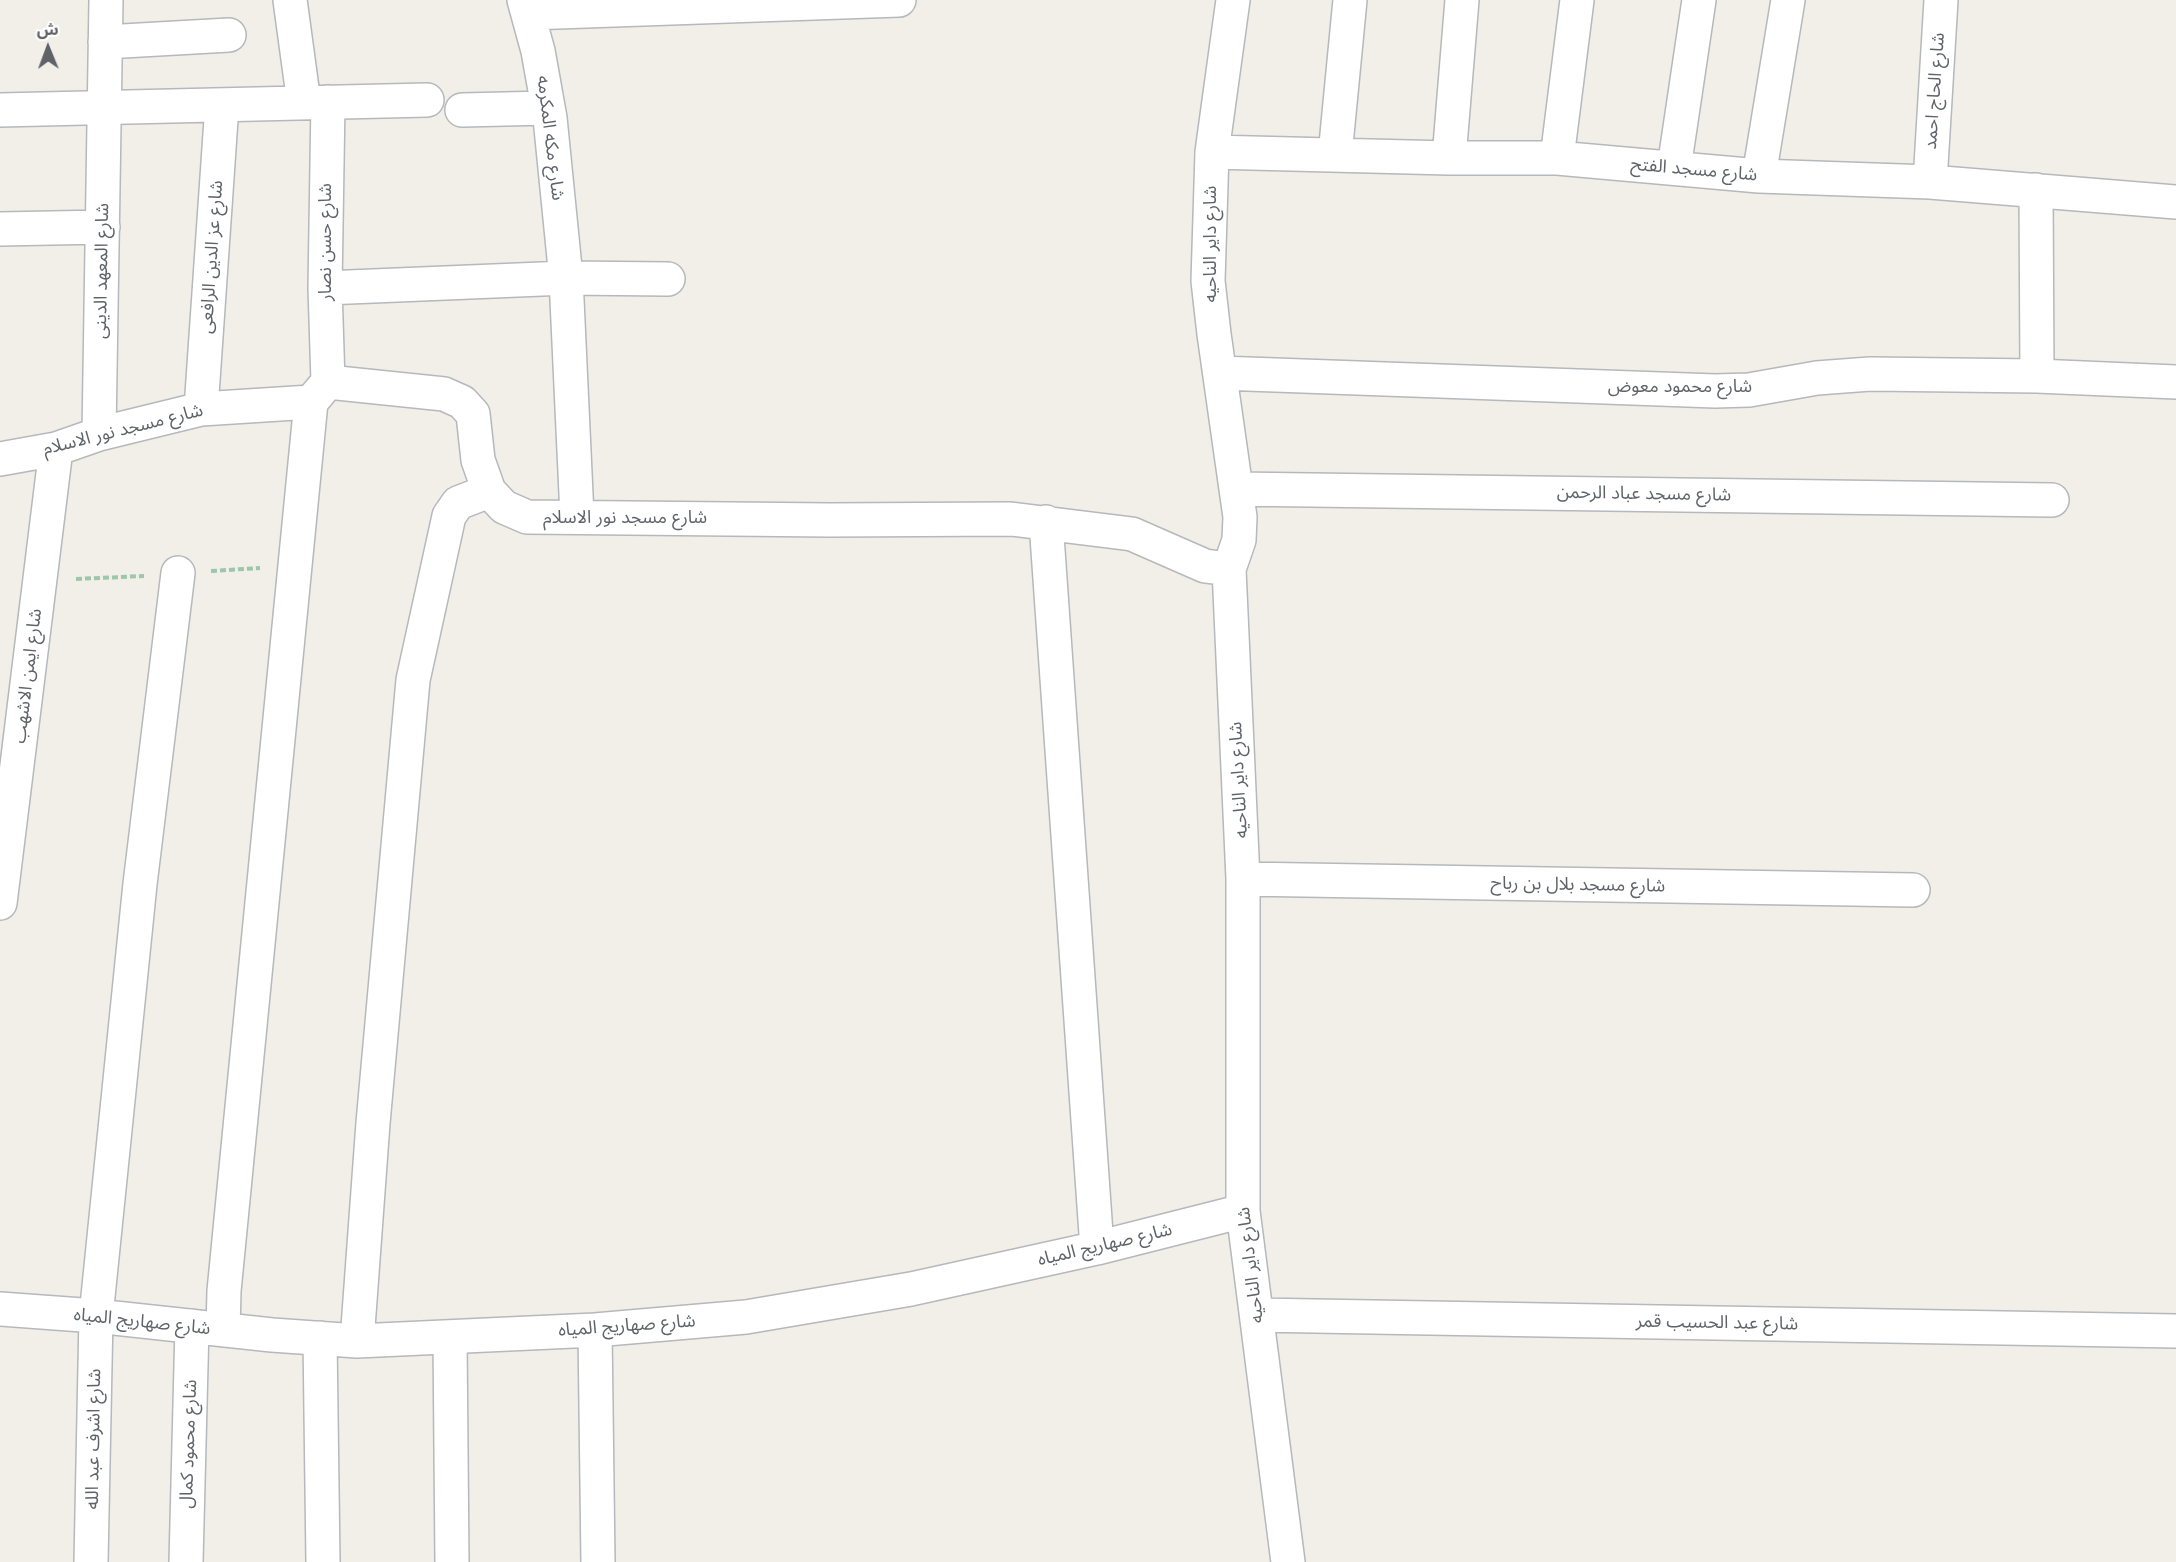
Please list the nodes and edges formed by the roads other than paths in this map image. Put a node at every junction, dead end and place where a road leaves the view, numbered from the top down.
1 (106, 0) edge
2 (290, 0) edge
3 (900, 0) edge
4 (1233, 0) edge
5 (1350, 0) edge
6 (1462, 0) edge
7 (1577, 0) edge
8 (1699, 0) edge
9 (1788, 0) edge
10 (1941, 0) edge
11 (526, 7) edge
12 (229, 35) dead end
13 (105, 42) junction
14 (427, 100) dead end
15 (316, 103) junction
16 (222, 105) junction
17 (105, 107) junction
18 (548, 108) junction
19 (0, 110) edge
20 (462, 110) dead end
21 (1212, 152) junction
22 (1335, 155) junction
23 (1449, 158) junction
24 (1557, 158) junction
25 (1674, 168) junction
26 (1759, 176) junction
27 (1930, 182) junction
28 (2036, 190) junction
29 (2176, 202) edge
30 (103, 228) junction
31 (0, 229) edge
32 (566, 278) junction
33 (668, 279) dead end
34 (325, 288) junction
35 (1220, 374) junction
36 (2037, 376) junction
37 (2176, 382) edge
38 (319, 392) junction
39 (201, 409) junction
40 (99, 434) junction
41 (56, 449) junction
42 (0, 459) edge
43 (1236, 489) junction
44 (489, 491) junction
45 (2052, 500) dead end
46 (577, 516) junction
47 (1046, 522) junction
48 (1229, 569) junction
49 (178, 573) dead end
50 (6, 812) edge
51 (1243, 879) junction
52 (1912, 891) dead end
53 (0, 903) edge
54 (1243, 1211) junction
55 (1097, 1248) junction
56 (0, 1309) edge
57 (1257, 1315) junction
58 (96, 1316) junction
59 (208, 1328) junction
60 (595, 1330) junction
61 (2176, 1331) edge
62 (450, 1337) junction
63 (320, 1338) junction
64 (357, 1341) junction
65 (91, 1562) edge
66 (186, 1562) edge
67 (322, 1562) edge
68 (452, 1562) edge
69 (598, 1562) edge
70 (1288, 1562) edge

1 - 13 street, شارع المعهد الدينى
2 - 15 street, شارع حسن نصار
3 - 11 street
4 - 21 street, شارع داير الناحيه
5 - 22 street
6 - 23 street
7 - 24 street
8 - 25 street
9 - 26 street
10 - 27 street, شارع الحاج احمد
11 - 18 street, شارع مكه المكرمه
12 - 13 street
13 - 17 street, شارع المعهد الدينى
14 - 15 street
15 - 16 street
15 - 34 street, شارع حسن نصار
16 - 17 street
16 - 39 street, شارع عز الدين الرافعى
17 - 19 street
17 - 30 street, شارع المعهد الدينى
18 - 20 street
18 - 32 street, شارع مكه المكرمه
21 - 22 street, شارع مسجد الفتح
21 - 35 street, شارع داير الناحيه
22 - 23 street, شارع مسجد الفتح
23 - 24 street, شارع مسجد الفتح
24 - 25 street, شارع مسجد الفتح
25 - 26 street, شارع مسجد الفتح
26 - 27 street, شارع مسجد الفتح
27 - 28 street, شارع مسجد الفتح
28 - 29 street, شارع مسجد الفتح
28 - 36 street
30 - 31 street
30 - 40 street, شارع المعهد الدينى
32 - 33 street
32 - 34 street
32 - 46 street, شارع مكه المكرمه
34 - 38 street, شارع حسن نصار
35 - 36 street, شارع محمود معوض
35 - 43 street, شارع داير الناحيه
36 - 37 street, شارع محمود معوض
38 - 39 street, شارع مسجد نور الاسلام
38 - 44 street, شارع مسجد نور الاسلام
38 - 59 street, شارع حسن نصار
39 - 40 street, شارع مسجد نور الاسلام
40 - 41 street, شارع مسجد نور الاسلام
41 - 42 street, شارع مسجد نور الاسلام
41 - 50 street, شارع ايمن الاشهب
43 - 45 street, شارع مسجد عباد الرحمن
43 - 48 street, شارع داير الناحيه
44 - 46 street, شارع مسجد نور الاسلام
44 - 64 street
46 - 47 street, شارع مسجد نور الاسلام
47 - 48 street, شارع مسجد نور الاسلام
47 - 55 street
48 - 51 street, شارع داير الناحيه
49 - 58 street, شارع اشرف عبد الله
50 - 53 street, شارع ايمن الاشهب
51 - 52 street, شارع مسجد بلال بن رباح
51 - 54 street, شارع داير الناحيه
54 - 55 street, شارع صهاريج المياه
54 - 57 street, شارع داير الناحيه
55 - 60 street, شارع صهاريج المياه
56 - 58 street, شارع صهاريج المياه
57 - 61 street, شارع عبد الحسيب قمر
57 - 70 street, شارع داير الناحيه
58 - 59 street, شارع صهاريج المياه
58 - 65 street, شارع اشرف عبد الله
59 - 63 street, شارع صهاريج المياه
59 - 66 street, شارع محمود كمال
60 - 62 street, شارع صهاريج المياه
60 - 69 street
62 - 64 street, شارع صهاريج المياه
62 - 68 street
63 - 64 street, شارع صهاريج المياه
63 - 67 street

